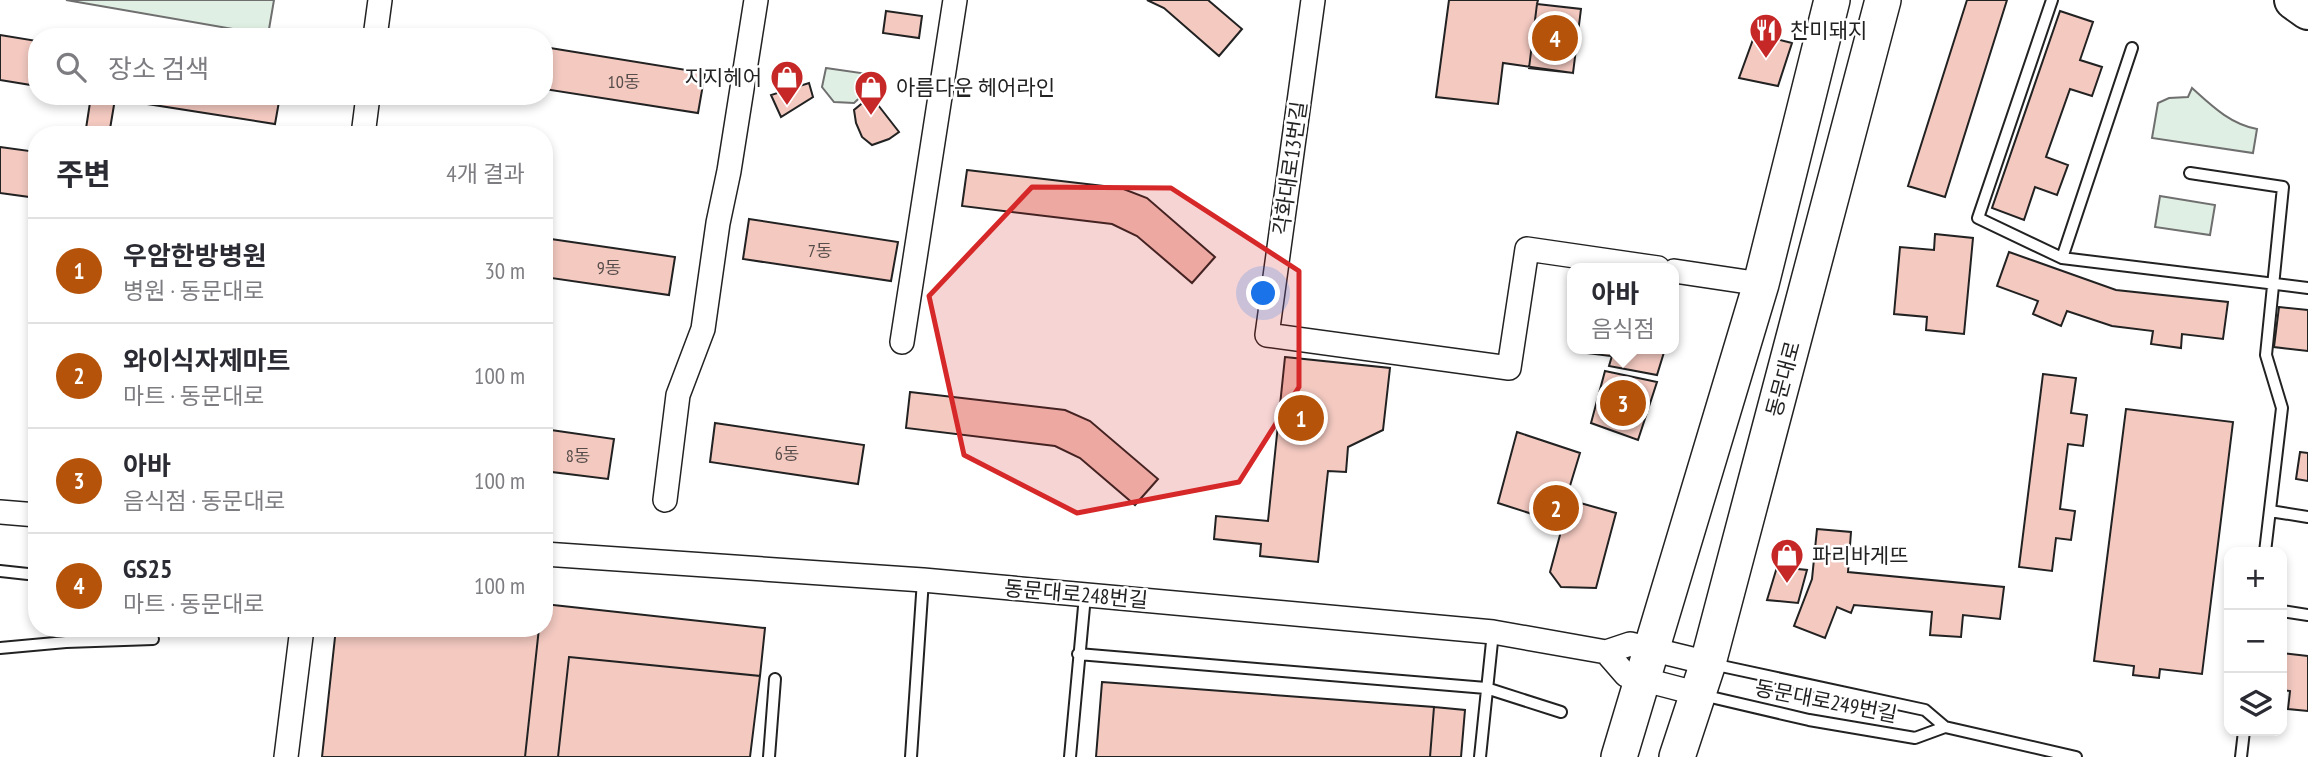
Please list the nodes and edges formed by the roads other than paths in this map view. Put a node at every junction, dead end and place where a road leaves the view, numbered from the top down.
1 (380, 0) edge
2 (757, 0) edge
3 (955, 0) edge
4 (1313, 0) edge
5 (1832, 0) edge
6 (1884, 0) edge
7 (2052, 0) edge
8 (2294, 0) edge
9 (2308, 10) edge
10 (376, 28) edge
11 (2132, 48) dead end
12 (367, 105) edge
13 (364, 126) edge
14 (2190, 173) dead end
15 (2062, 258) junction
16 (1625, 263) edge
17 (1679, 272) edge
18 (1761, 284) junction
19 (2273, 284) junction
20 (2308, 288) edge
21 (902, 342) dead end
22 (665, 500) dead end
23 (2270, 511) junction
24 (0, 512) edge
25 (28, 514) edge
26 (2308, 517) edge
27 (2266, 547) edge
28 (553, 555) edge
29 (0, 570) edge
30 (28, 574) edge
31 (923, 580) junction
32 (1085, 596) junction
33 (2287, 612) edge
34 (2308, 615) edge
35 (1493, 632) junction
36 (66, 637) edge
37 (301, 637) edge
38 (153, 639) dead end
39 (66, 642) junction
40 (0, 648) edge
41 (1606, 652) junction
42 (1078, 654) junction
43 (1648, 664) junction
44 (775, 679) dead end
45 (1704, 679) junction
46 (1486, 688) junction
47 (1562, 712) dead end
48 (1945, 727) junction
49 (2243, 736) edge
50 (286, 757) edge
51 (769, 757) edge
52 (911, 757) edge
53 (1070, 757) edge
54 (1480, 757) edge
55 (1619, 757) edge
56 (1677, 757) edge
57 (2076, 757) edge
58 (2241, 757) edge

1 - 10 street
2 - 22 street
3 - 21 street
4 - 16 street, 각화대로13번길
5 - 18 main road
6 - 45 main road, 동문대로
7 - 15 lane
8 - 9 highway
11 - 15 lane
12 - 13 street
14 - 19 lane
15 - 19 lane
17 - 18 street
18 - 43 main road
19 - 20 lane
19 - 23 lane
23 - 26 lane
23 - 27 lane
24 - 25 street
28 - 31 street, 동문대로248번길
29 - 30 lane
31 - 32 street, 동문대로248번길
31 - 52 lane
32 - 35 street, 동문대로248번길
32 - 42 lane
33 - 34 lane
35 - 41 street, 동문대로248번길
35 - 46 lane
36 - 39 lane
37 - 50 street
38 - 39 lane
39 - 40 lane
41 - 43 street, 동문대로248번길
41 - 43 street, 동문대로248번길
42 - 46 lane
42 - 53 lane
43 - 45 street, 동문대로248번길
43 - 45 street, 동문대로248번길
43 - 55 main road
44 - 51 lane
45 - 48 lane, 동문대로249번길
45 - 48 lane, 동문대로249번길
45 - 56 main road, 동문대로
46 - 47 lane
46 - 54 lane
48 - 57 lane, 동문대로249번길
49 - 58 lane

